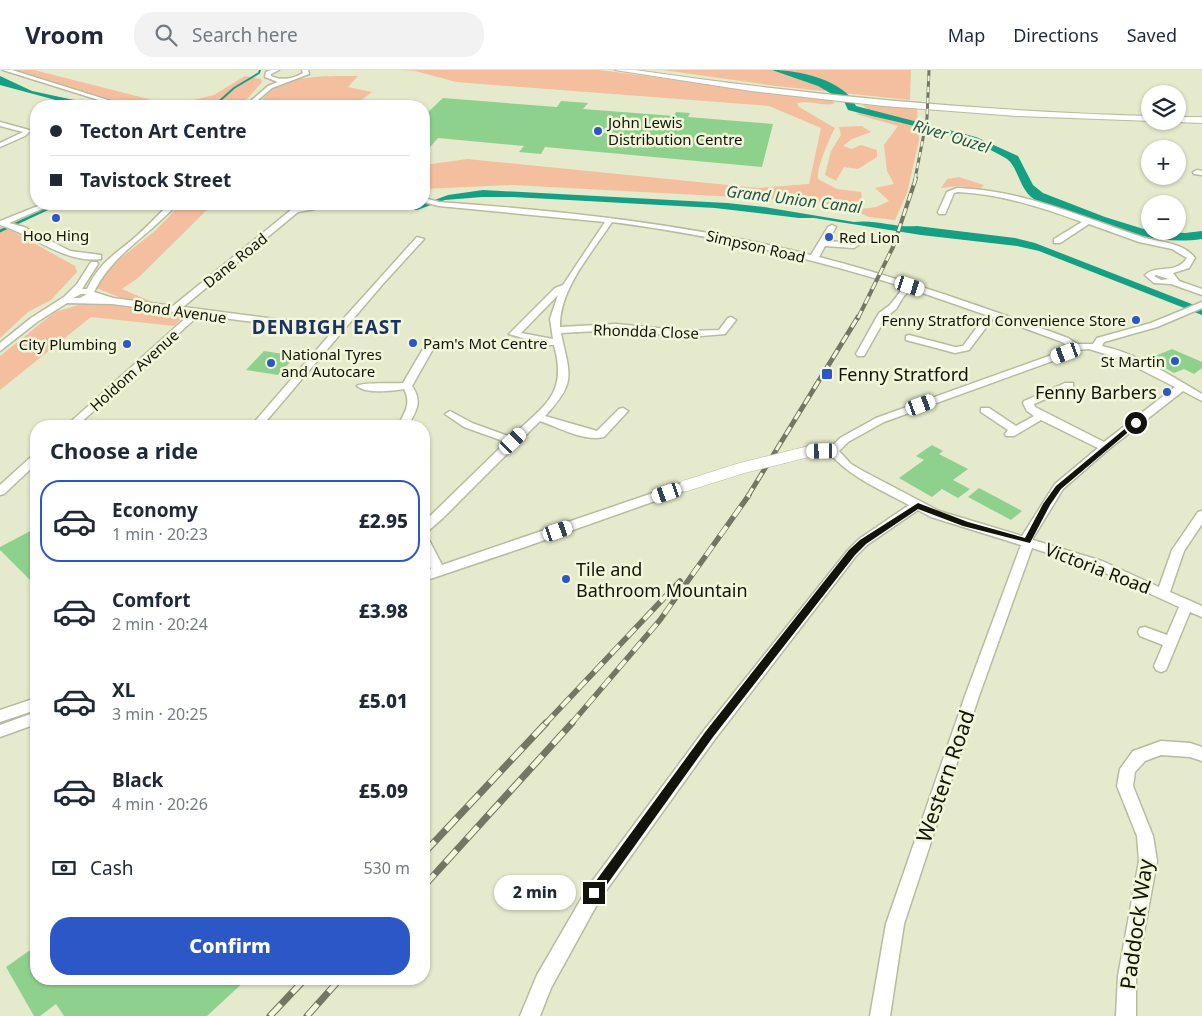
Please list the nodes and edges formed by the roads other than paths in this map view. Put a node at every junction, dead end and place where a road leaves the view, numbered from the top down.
1 (6, 70) edge
2 (276, 70) edge
3 (305, 70) edge
4 (619, 70) edge
5 (648, 70) edge
6 (273, 79) junction
7 (293, 79) junction
8 (270, 87) junction
9 (822, 94) junction
10 (104, 100) edge
11 (255, 100) edge
12 (880, 100) junction
13 (1141, 115) edge
14 (1186, 116) edge
15 (1202, 116) edge
16 (1141, 119) edge
17 (1186, 120) edge
18 (1202, 120) edge
19 (0, 124) edge
20 (0, 145) edge
21 (430, 202) edge
22 (36, 210) edge
23 (167, 210) edge
24 (292, 210) edge
25 (942, 212) dead end
26 (610, 220) junction
27 (1087, 222) junction
28 (7, 224) edge
29 (832, 227) dead end
30 (420, 239) dead end
31 (823, 242) junction
32 (1056, 242) dead end
33 (856, 244) dead end
34 (102, 260) junction
35 (813, 260) junction
36 (1166, 273) junction
37 (1173, 282) junction
38 (910, 286) junction
39 (567, 287) junction
40 (1202, 292) edge
41 (70, 296) junction
42 (87, 297) junction
43 (1202, 305) edge
44 (50, 310) junction
45 (174, 310) junction
46 (196, 313) junction
47 (992, 313) junction
48 (731, 320) dead end
49 (338, 330) junction
50 (556, 330) junction
51 (1114, 336) junction
52 (909, 338) dead end
53 (432, 342) dead end
54 (558, 342) junction
55 (1075, 347) junction
56 (1097, 347) junction
57 (0, 348) edge
58 (861, 354) dead end
59 (1120, 356) junction
60 (1069, 385) dead end
61 (362, 386) dead end
62 (407, 386) junction
63 (1182, 387) junction
64 (1202, 398) edge
65 (985, 410) dead end
66 (623, 411) dead end
67 (450, 414) dead end
68 (1041, 416) junction
69 (537, 418) junction
70 (78, 420) edge
71 (261, 420) edge
72 (406, 420) edge
73 (513, 441) junction
74 (1105, 448) junction
75 (833, 451) junction
76 (30, 464) edge
77 (0, 491) edge
78 (918, 506) junction
79 (1202, 515) edge
80 (430, 523) edge
81 (1027, 541) junction
82 (430, 553) edge
83 (438, 570) junction
84 (430, 573) edge
85 (1163, 593) junction
86 (1187, 604) junction
87 (1202, 612) edge
88 (1145, 632) dead end
89 (1171, 643) junction
90 (1161, 666) dead end
91 (30, 706) edge
92 (0, 716) edge
93 (30, 720) edge
94 (0, 731) edge
95 (1202, 754) edge
96 (530, 1016) edge
97 (880, 1016) edge
98 (1126, 1016) edge

1 - 10 street
2 - 6 street
3 - 7 street
4 - 9 highway
5 - 9 highway
6 - 7 street
6 - 8 street
7 - 8 street
8 - 11 street
9 - 12 highway
12 - 13 highway
12 - 16 highway
14 - 15 highway
17 - 18 highway
19 - 20 street
21 - 26 street, Simpson Road
22 - 28 street
23 - 34 street
24 - 45 street, Dane Road
25 - 27 street
26 - 35 street, Simpson Road
26 - 39 street
27 - 32 street
27 - 36 street
28 - 34 street
29 - 31 street
30 - 49 street
31 - 33 street
31 - 35 street
34 - 41 street
34 - 42 street
35 - 38 street, Simpson Road
36 - 37 street
36 - 37 street
37 - 40 street
38 - 47 street, Simpson Road
38 - 58 street
39 - 50 street
39 - 54 street
41 - 42 street
41 - 42 street, Bond Avenue
41 - 44 street
42 - 44 street
42 - 45 street, Bond Avenue
43 - 51 street
44 - 57 street
45 - 46 street, Bond Avenue
46 - 49 street, Bond Avenue
46 - 70 street, Holdom Avenue
47 - 52 street
47 - 55 street, Simpson Road
48 - 50 street, Rhondda Close
49 - 71 street
50 - 54 street
51 - 56 street
51 - 59 street
53 - 62 street
54 - 69 street
55 - 56 street
55 - 75 street
56 - 59 street
59 - 63 street
60 - 68 street
61 - 62 street
62 - 72 street
63 - 64 street
63 - 74 street, Western Road
65 - 68 street
66 - 69 street
67 - 73 street
68 - 74 street
69 - 73 street
73 - 80 street
74 - 81 street, Western Road
75 - 78 street, Victoria Road
75 - 83 street, bridge
76 - 77 street
78 - 81 street, Victoria Road
78 - 96 street
79 - 85 street
81 - 85 street, Victoria Road
81 - 97 street, Western Road
82 - 83 street
83 - 84 street
85 - 86 street, Victoria Road
86 - 87 street, Victoria Road
86 - 89 street
88 - 89 street
89 - 90 street
91 - 92 street
93 - 94 street
95 - 98 street, Paddock Way

